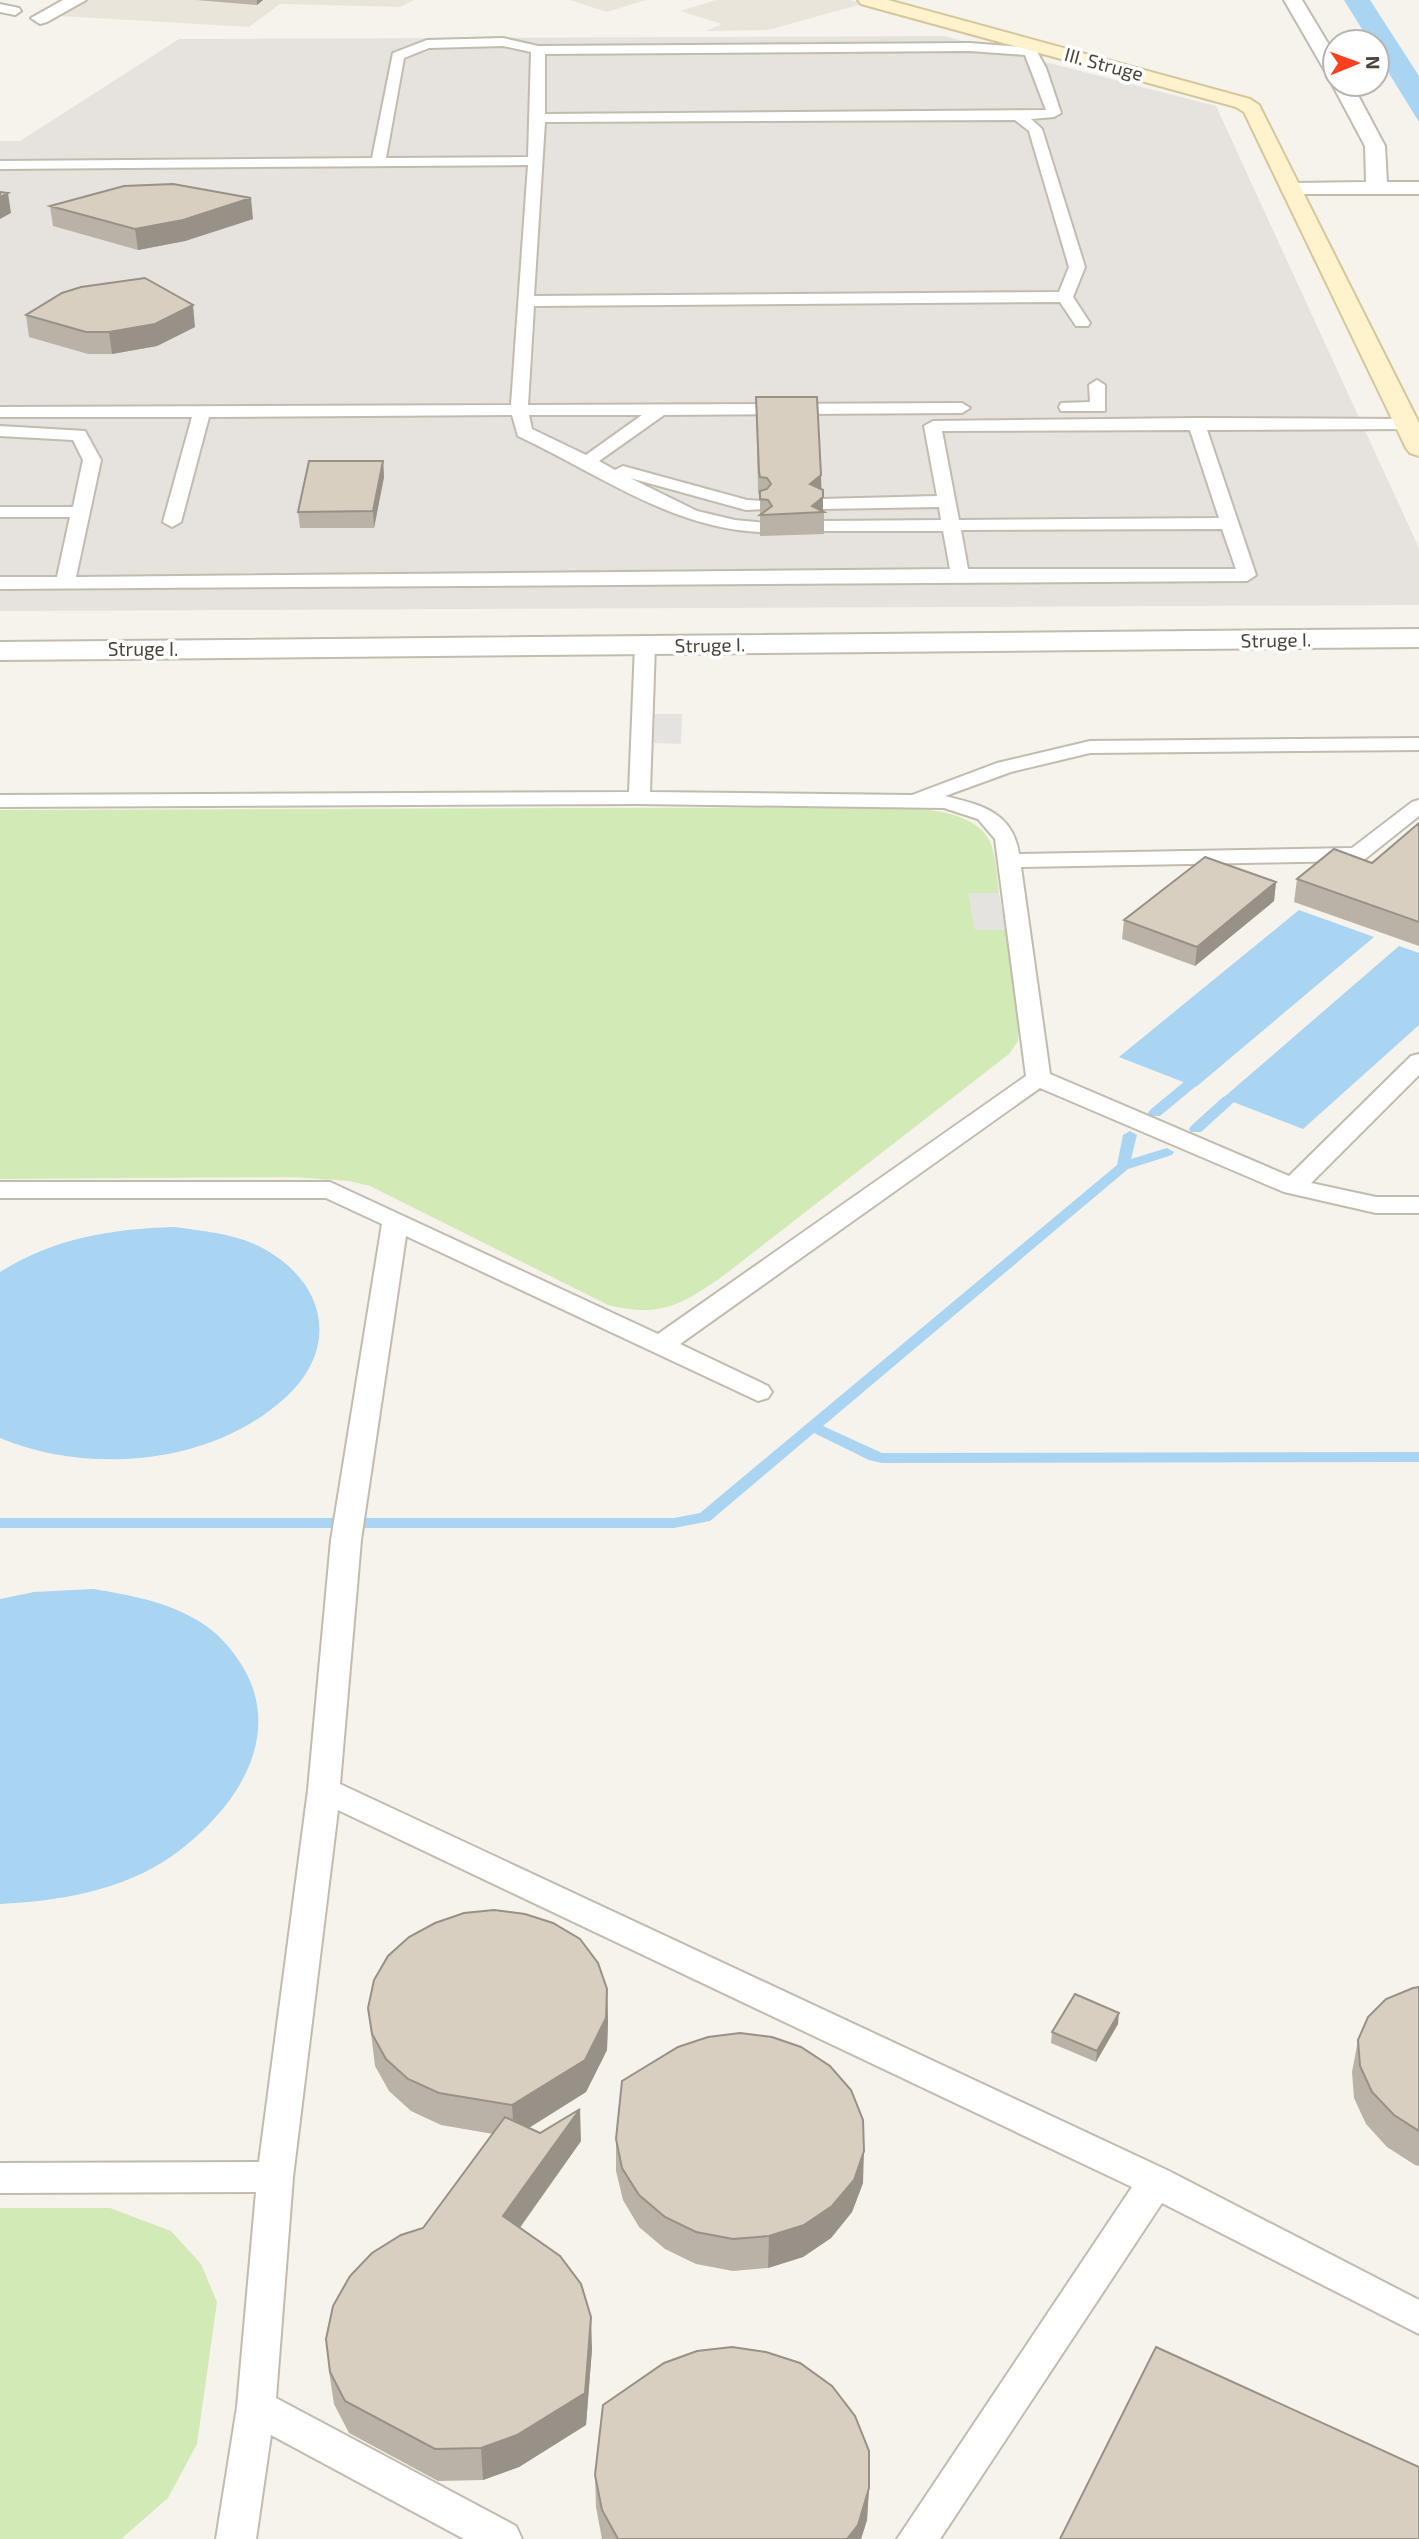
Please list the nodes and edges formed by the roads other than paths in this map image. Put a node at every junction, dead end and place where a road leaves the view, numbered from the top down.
1 (77, 0) edge
2 (867, 0) edge
3 (1293, 0) edge
4 (0, 8) edge
5 (15, 10) dead end
6 (40, 18) dead end
7 (1321, 47) edge
8 (538, 50) junction
9 (1349, 98) edge
10 (1018, 116) junction
11 (538, 118) junction
12 (535, 161) junction
13 (378, 162) junction
14 (0, 165) edge
15 (1377, 188) junction
16 (1419, 188) edge
17 (1292, 189) junction
18 (1065, 297) junction
19 (526, 301) junction
20 (1082, 323) dead end
21 (1097, 385) dead end
22 (1044, 407) dead end
23 (975, 408) dead end
24 (519, 410) junction
25 (658, 411) junction
26 (0, 412) edge
27 (202, 412) junction
28 (1196, 423) junction
29 (1408, 424) junction
30 (0, 432) edge
31 (1419, 448) edge
32 (587, 462) junction
33 (948, 501) junction
34 (821, 504) edge
35 (759, 505) edge
36 (0, 512) edge
37 (82, 512) junction
38 (172, 522) dead end
39 (951, 523) junction
40 (1231, 523) junction
41 (823, 526) edge
42 (760, 527) edge
43 (960, 575) junction
44 (0, 583) edge
45 (65, 583) junction
46 (1419, 638) edge
47 (645, 645) junction
48 (0, 651) edge
49 (1419, 744) edge
50 (639, 798) junction
51 (0, 801) edge
52 (913, 802) junction
53 (1419, 806) edge
54 (1009, 861) junction
55 (1419, 1061) edge
56 (1038, 1078) junction
57 (1293, 1187) junction
58 (0, 1191) edge
59 (1419, 1205) edge
60 (395, 1222) junction
61 (661, 1345) junction
62 (758, 1392) dead end
63 (352, 1504) joint
64 (346, 1540) joint
65 (324, 1790) junction
66 (275, 2176) junction
67 (0, 2178) edge
68 (1156, 2182) junction
69 (1419, 2318) edge
70 (256, 2407) junction
71 (236, 2539) edge
72 (502, 2539) edge
73 (917, 2539) edge

1 - 6 street
2 - 17 street, III. Struge
3 - 7 street
4 - 5 lane
8 - 10 lane
8 - 11 lane
8 - 13 lane
9 - 15 street
10 - 11 lane
10 - 18 lane
11 - 12 lane
12 - 13 lane
12 - 19 lane
13 - 14 lane
15 - 16 street
15 - 17 street
17 - 29 street, III. Struge
18 - 19 lane
18 - 20 lane
19 - 24 lane
21 - 22 lane
23 - 25 lane
24 - 25 lane
24 - 27 lane
24 - 32 lane
25 - 32 lane
26 - 27 lane
27 - 38 lane
28 - 29 lane
28 - 33 lane
28 - 40 lane
29 - 31 street, III. Struge
30 - 37 lane
32 - 35 lane
32 - 42 lane
33 - 34 lane
33 - 39 lane
36 - 37 lane
37 - 45 lane
39 - 40 lane
39 - 41 lane
39 - 43 lane
40 - 43 lane
43 - 45 lane
44 - 45 lane
46 - 47 street, Struge I.
47 - 48 street, Struge I.
47 - 50 lane
49 - 52 lane
50 - 51 lane
50 - 52 lane
52 - 54 lane
53 - 54 lane
54 - 56 lane
55 - 57 lane
56 - 57 lane
56 - 61 lane
57 - 59 lane
58 - 60 lane
60 - 61 lane
60 - 63 lane
61 - 62 lane
63 - 64 lane
64 - 65 lane
65 - 66 lane
65 - 68 lane
66 - 67 lane
66 - 70 lane
68 - 69 lane
68 - 73 lane
70 - 71 lane
70 - 72 lane

